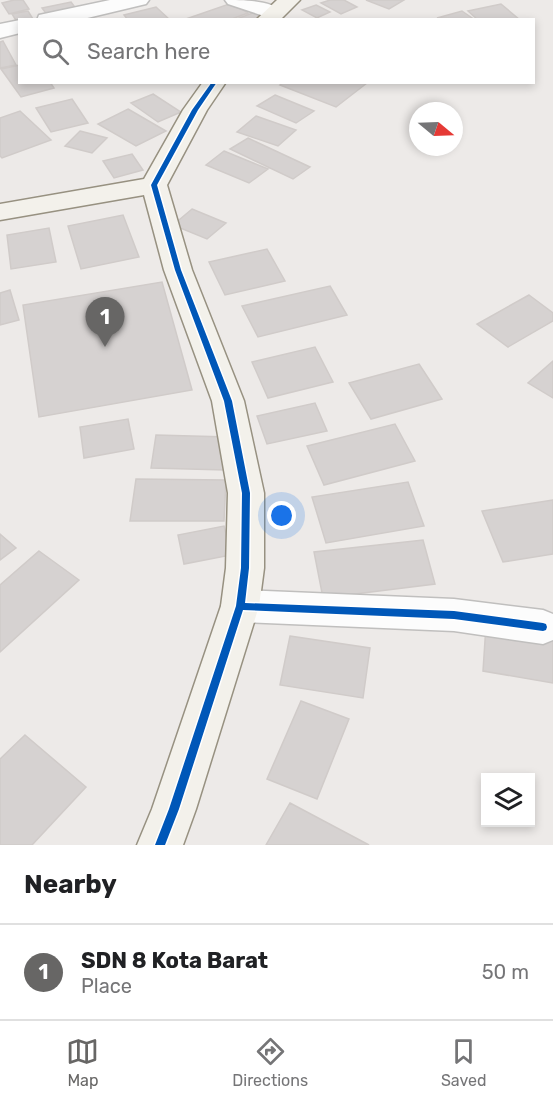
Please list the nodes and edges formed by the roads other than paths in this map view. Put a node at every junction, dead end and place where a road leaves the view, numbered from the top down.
1 (139, 0) edge
2 (235, 0) edge
3 (290, 0) edge
4 (270, 16) edge
5 (56, 18) edge
6 (18, 26) edge
7 (0, 31) edge
8 (214, 84) edge
9 (154, 185) junction
10 (0, 212) edge
11 (240, 606) junction
12 (543, 627) dead end
13 (160, 845) edge

1 - 5 street
2 - 4 street
3 - 4 street
6 - 7 street
8 - 9 street
9 - 10 street
9 - 11 street
11 - 12 street
11 - 13 street

